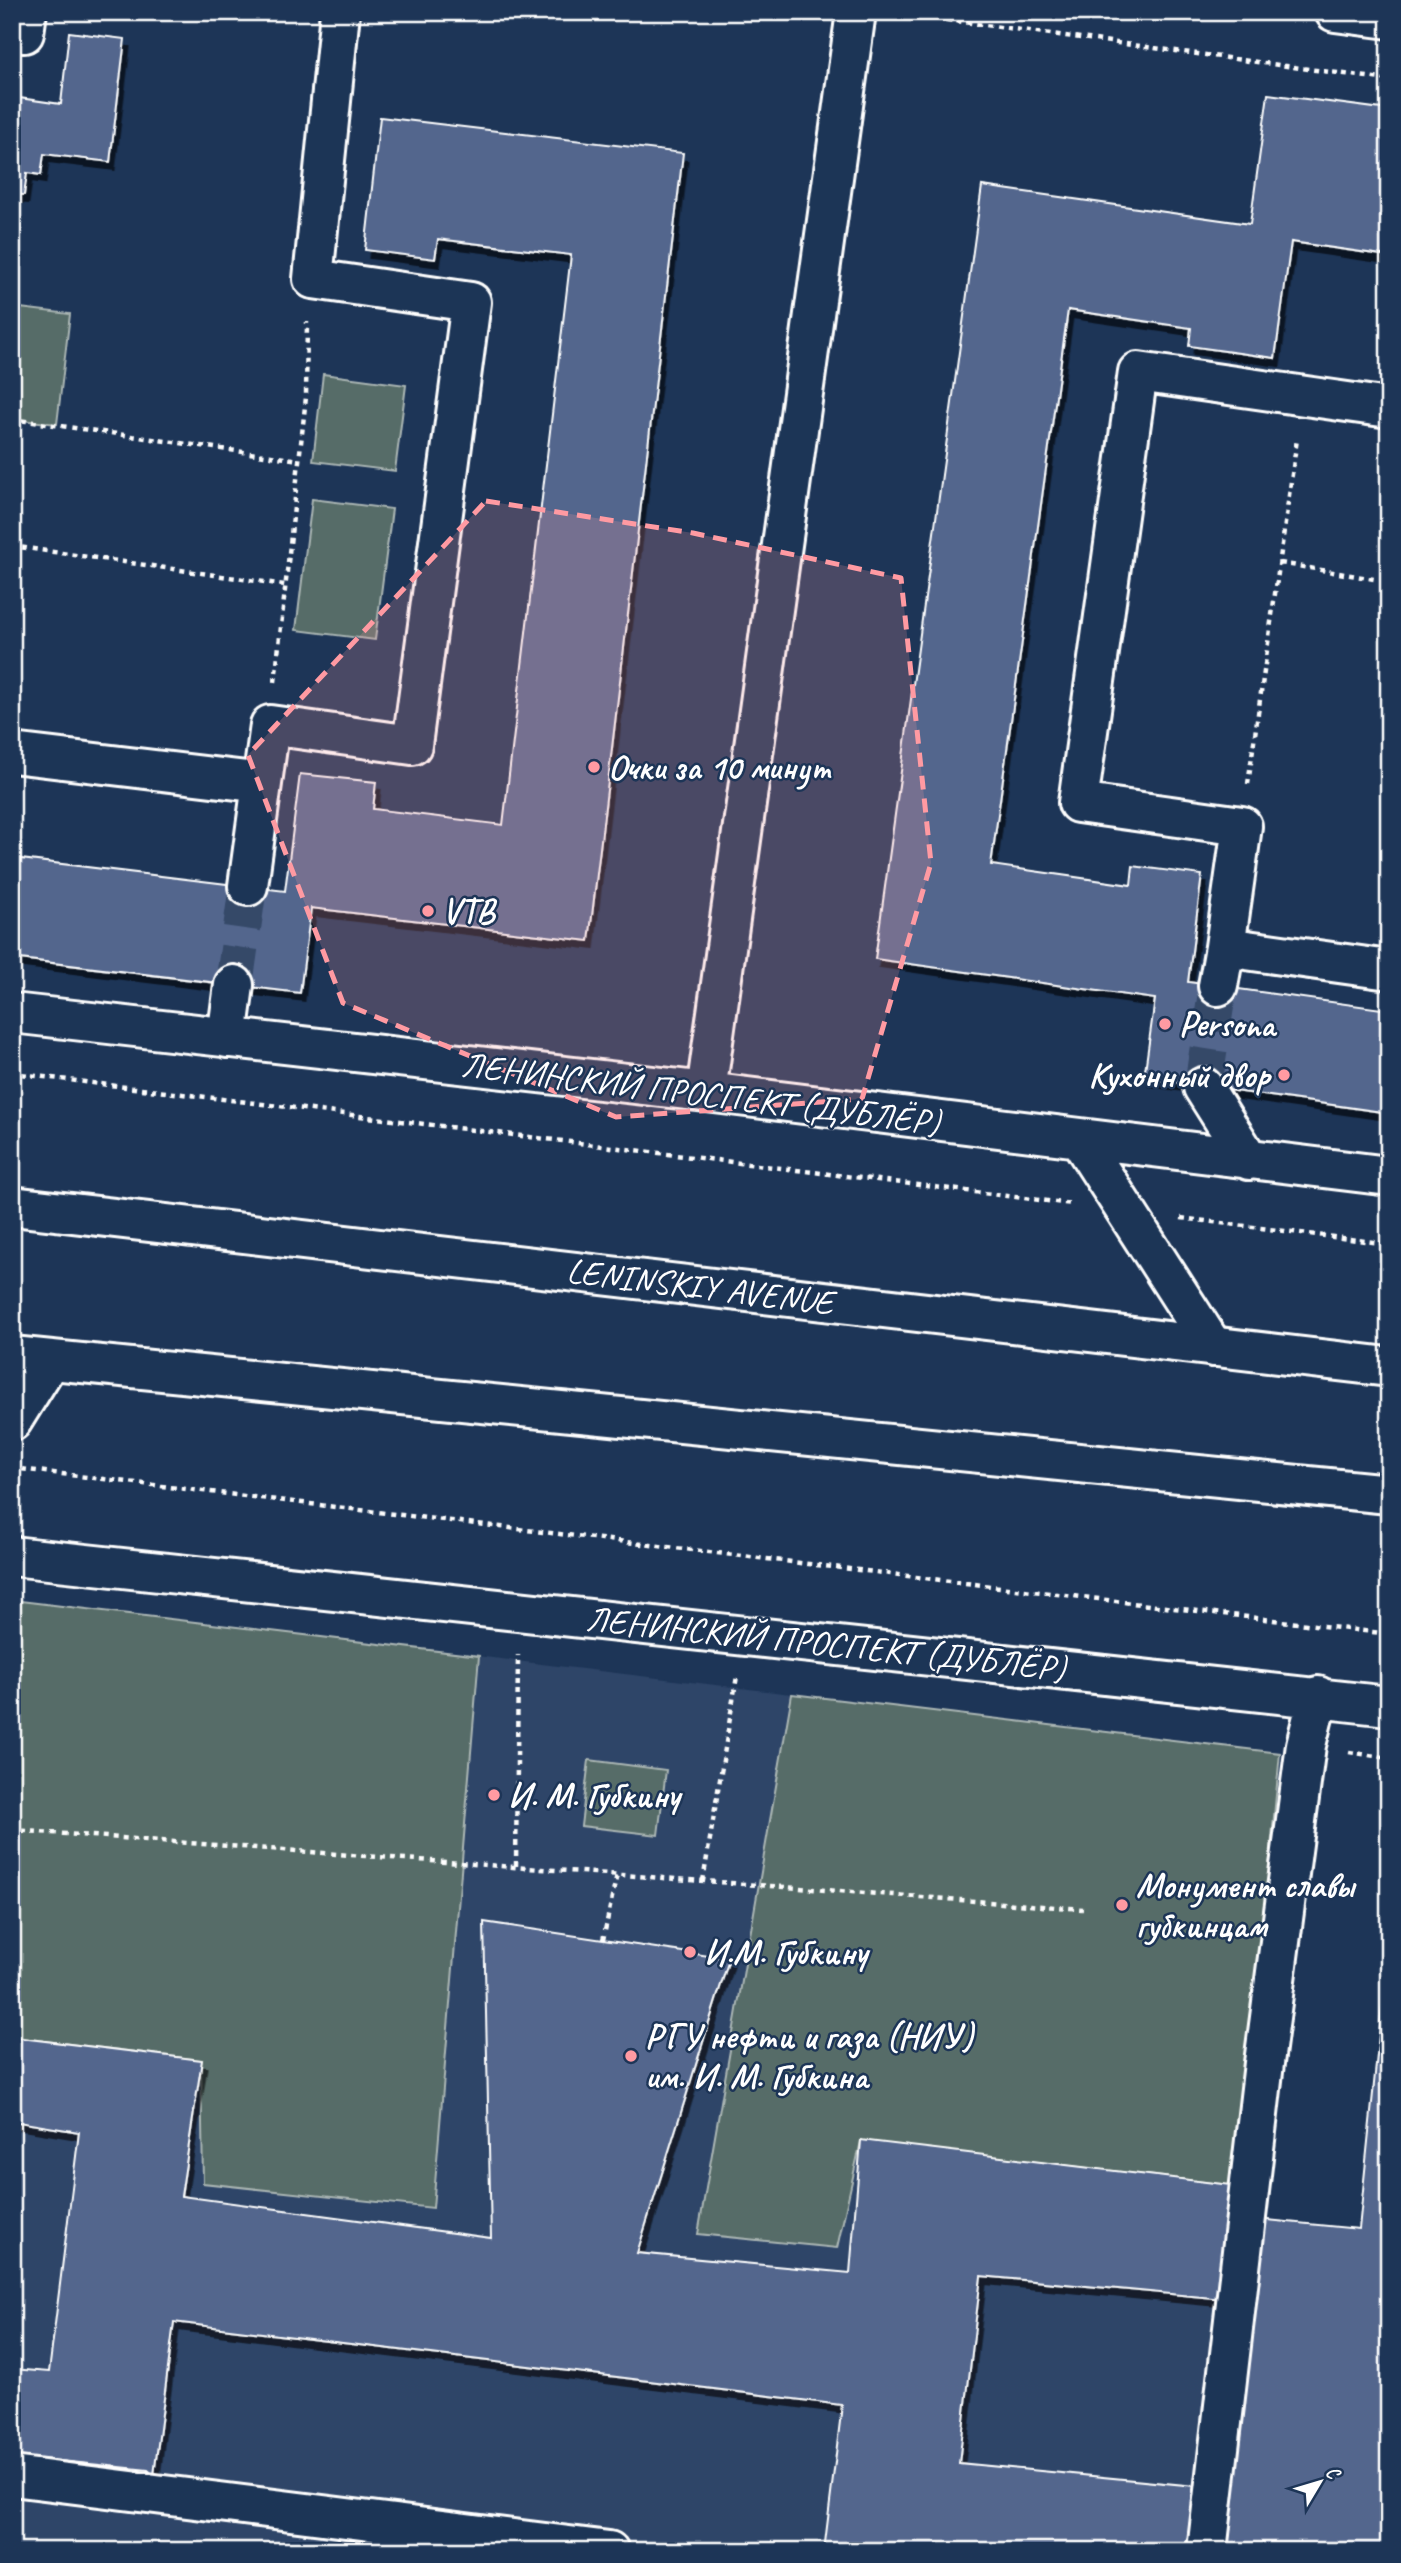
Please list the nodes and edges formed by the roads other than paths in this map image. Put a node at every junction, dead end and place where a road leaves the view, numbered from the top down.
1 (340, 12) edge
2 (856, 12) edge
3 (1335, 12) edge
4 (1389, 19) edge
5 (1389, 408) edge
6 (12, 752) edge
7 (262, 783) junction
8 (248, 886) tunnel mouth
9 (1225, 947) junction
10 (1389, 970) edge
11 (234, 985) tunnel mouth
12 (1219, 986) tunnel mouth
13 (12, 1013) edge
14 (226, 1038) junction
15 (1203, 1087) tunnel mouth
16 (706, 1092) junction
17 (1079, 1138) junction
18 (1249, 1160) junction
19 (1389, 1175) edge
20 (12, 1206) edge
21 (1213, 1347) junction
22 (12, 1356) edge
23 (50, 1360) junction
24 (1389, 1367) edge
25 (12, 1421) edge
26 (1389, 1494) edge
27 (12, 1556) edge
28 (1318, 1696) junction
29 (1389, 1706) edge
30 (12, 2476) edge
31 (370, 2536) edge
32 (609, 2551) edge
33 (1207, 2551) edge

1 - 7 street
2 - 16 street
3 - 4 street
5 - 9 street
6 - 7 street
7 - 8 street
9 - 10 street
9 - 12 street
11 - 14 street
13 - 14 street, ЛЕНИНСКИЙ ПРОСПЕКТ (ДУБЛЁР)
14 - 16 street, ЛЕНИНСКИЙ ПРОСПЕКТ (ДУБЛЁР)
15 - 18 street
16 - 17 street, ЛЕНИНСКИЙ ПРОСПЕКТ (ДУБЛЁР)
17 - 18 street, ЛЕНИНСКИЙ ПРОСПЕКТ (ДУБЛЁР)
17 - 21 street
18 - 19 street, ЛЕНИНСКИЙ ПРОСПЕКТ (ДУБЛЁР)
20 - 21 street, LENINSKIY AVENUE
21 - 24 street, LENINSKIY AVENUE
22 - 23 street
23 - 25 street
23 - 26 street
27 - 28 street, ЛЕНИНСКИЙ ПРОСПЕКТ (ДУБЛЁР)
28 - 29 street, ЛЕНИНСКИЙ ПРОСПЕКТ (ДУБЛЁР)
28 - 33 street
30 - 31 street
31 - 32 street

